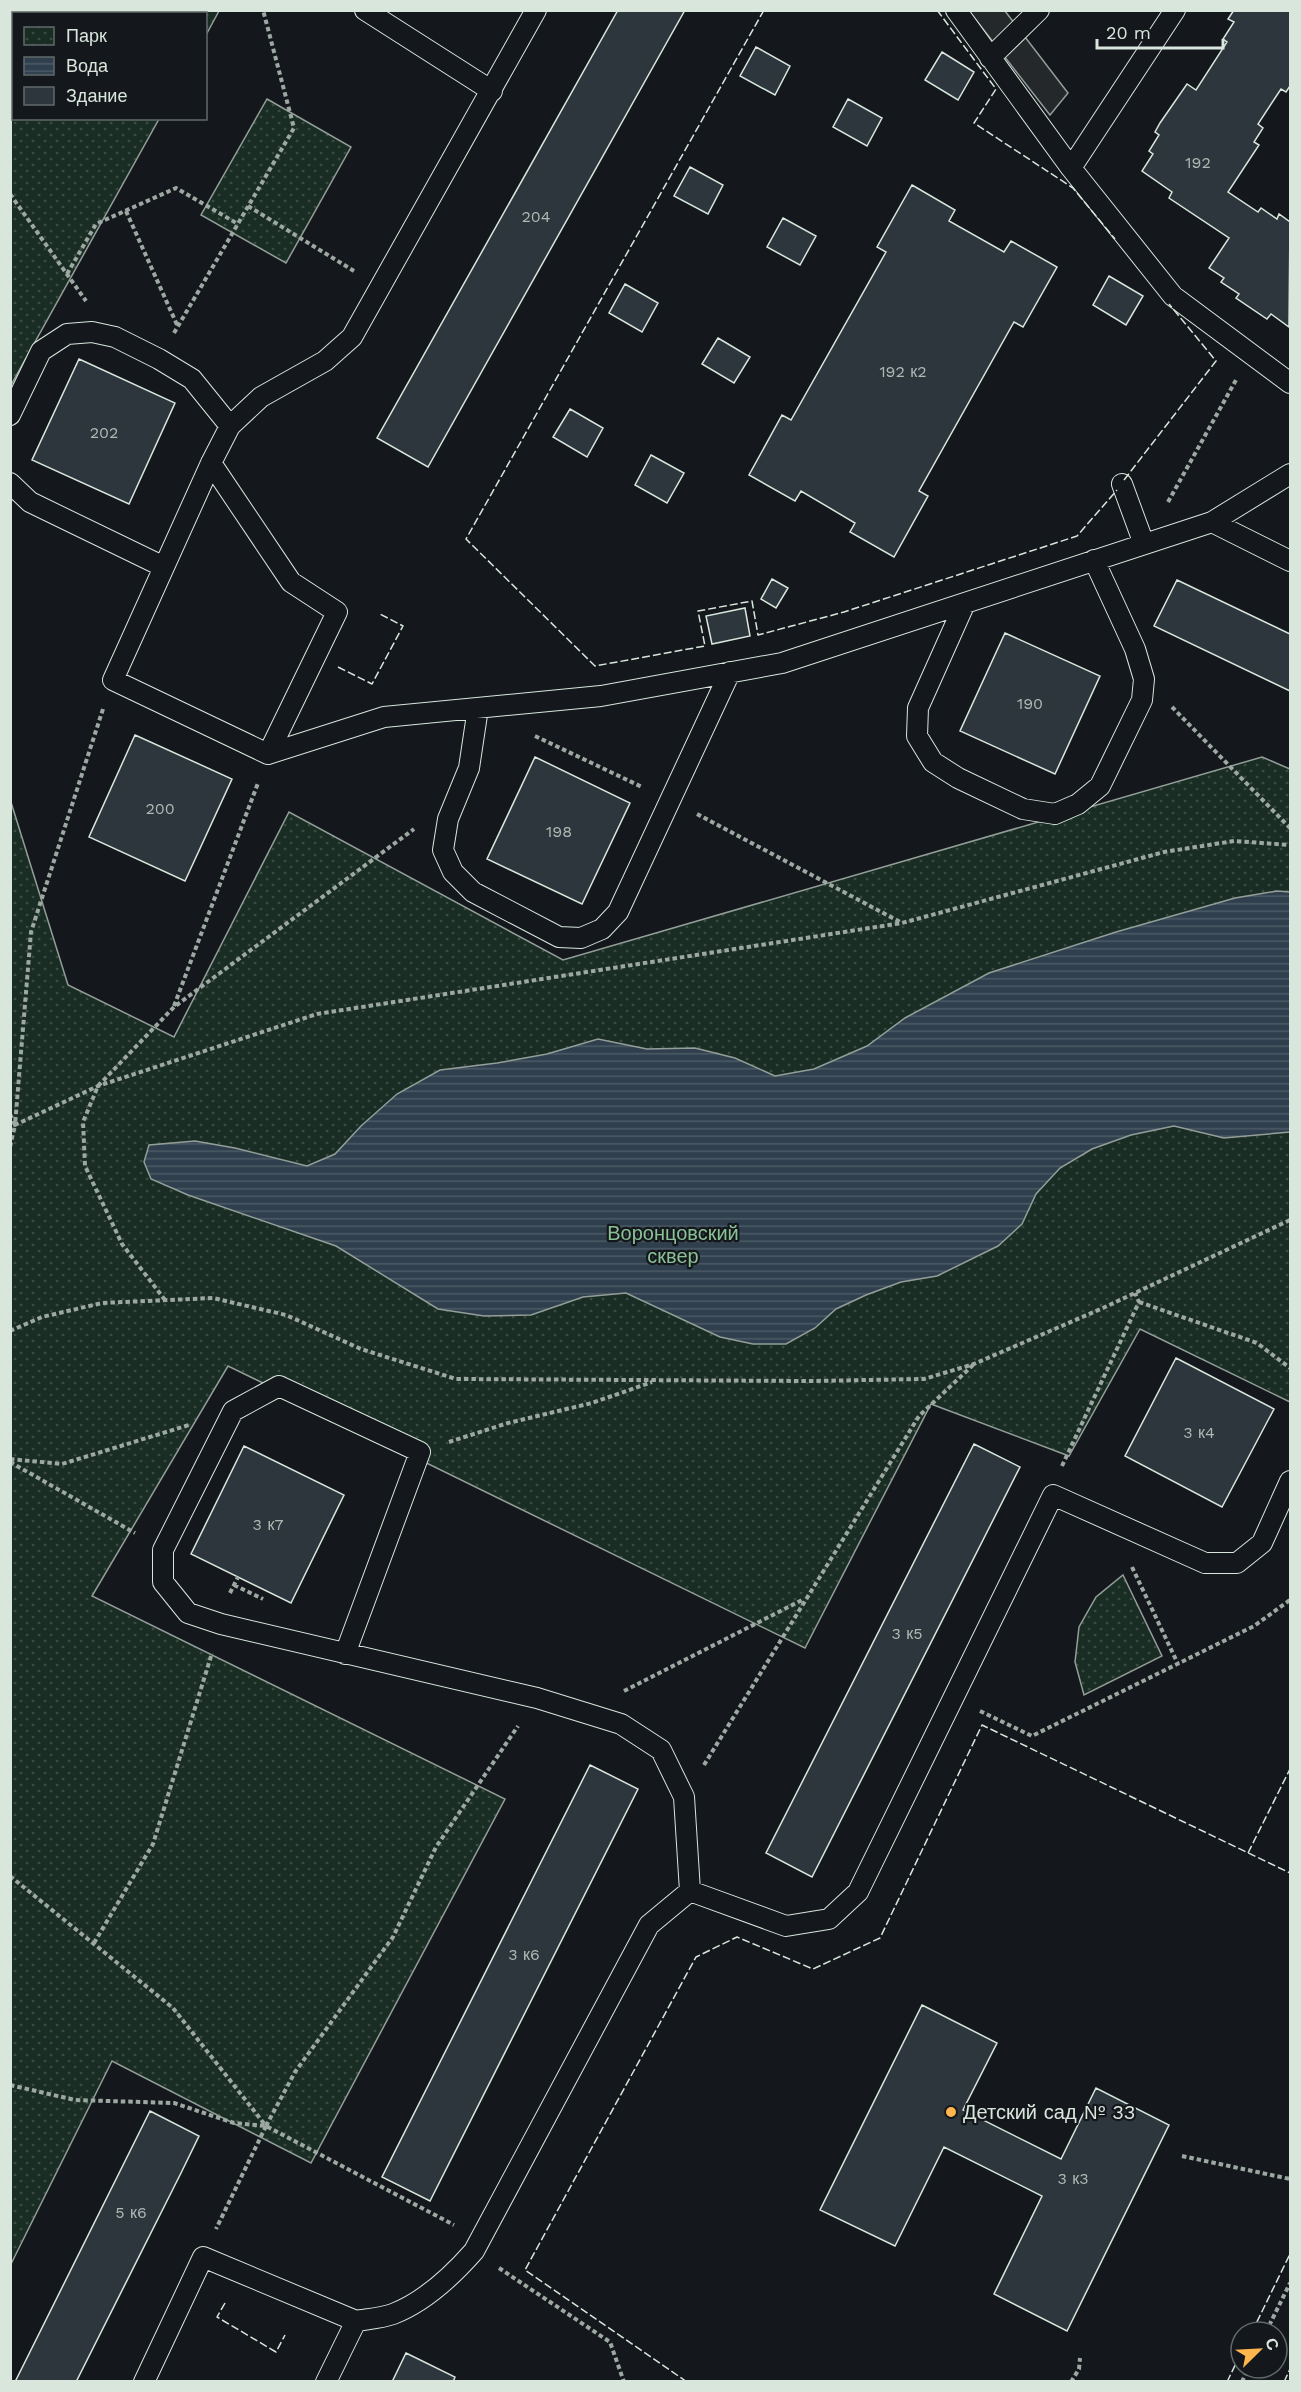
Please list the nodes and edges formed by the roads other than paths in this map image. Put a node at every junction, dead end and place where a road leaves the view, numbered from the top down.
1 (365, 10) edge
2 (537, 10) edge
3 (956, 10) edge
4 (1039, 10) edge
5 (1175, 10) edge
6 (990, 58) junction
7 (492, 92) junction
8 (1071, 168) junction
9 (1290, 383) edge
10 (10, 415) edge
11 (230, 426) junction
12 (211, 463) junction
13 (1290, 474) edge
14 (10, 483) edge
15 (1122, 484) dead end
16 (1212, 522) junction
17 (1144, 544) junction
18 (1094, 560) junction
19 (1290, 561) edge
20 (165, 567) junction
21 (965, 603) junction
22 (730, 672) junction
23 (478, 708) junction
24 (268, 754) junction
25 (1290, 1481) edge
26 (345, 1654) junction
27 (690, 1892) junction
28 (356, 2321) junction
29 (144, 2382) edge
30 (326, 2382) edge

1 - 7 lane
2 - 7 lane
3 - 6 lane
4 - 6 lane
5 - 8 lane
6 - 8 lane
7 - 11 lane
8 - 9 lane
10 - 11 lane
11 - 12 lane
12 - 20 lane
12 - 24 lane
13 - 16 lane
14 - 20 lane
15 - 17 lane
16 - 17 lane
16 - 19 lane
17 - 18 lane
18 - 21 lane
18 - 21 lane
20 - 24 lane
21 - 22 lane
22 - 23 lane
22 - 23 lane
23 - 24 lane
25 - 27 lane
26 - 26 lane
26 - 27 lane
27 - 28 lane
28 - 29 lane
28 - 30 lane

